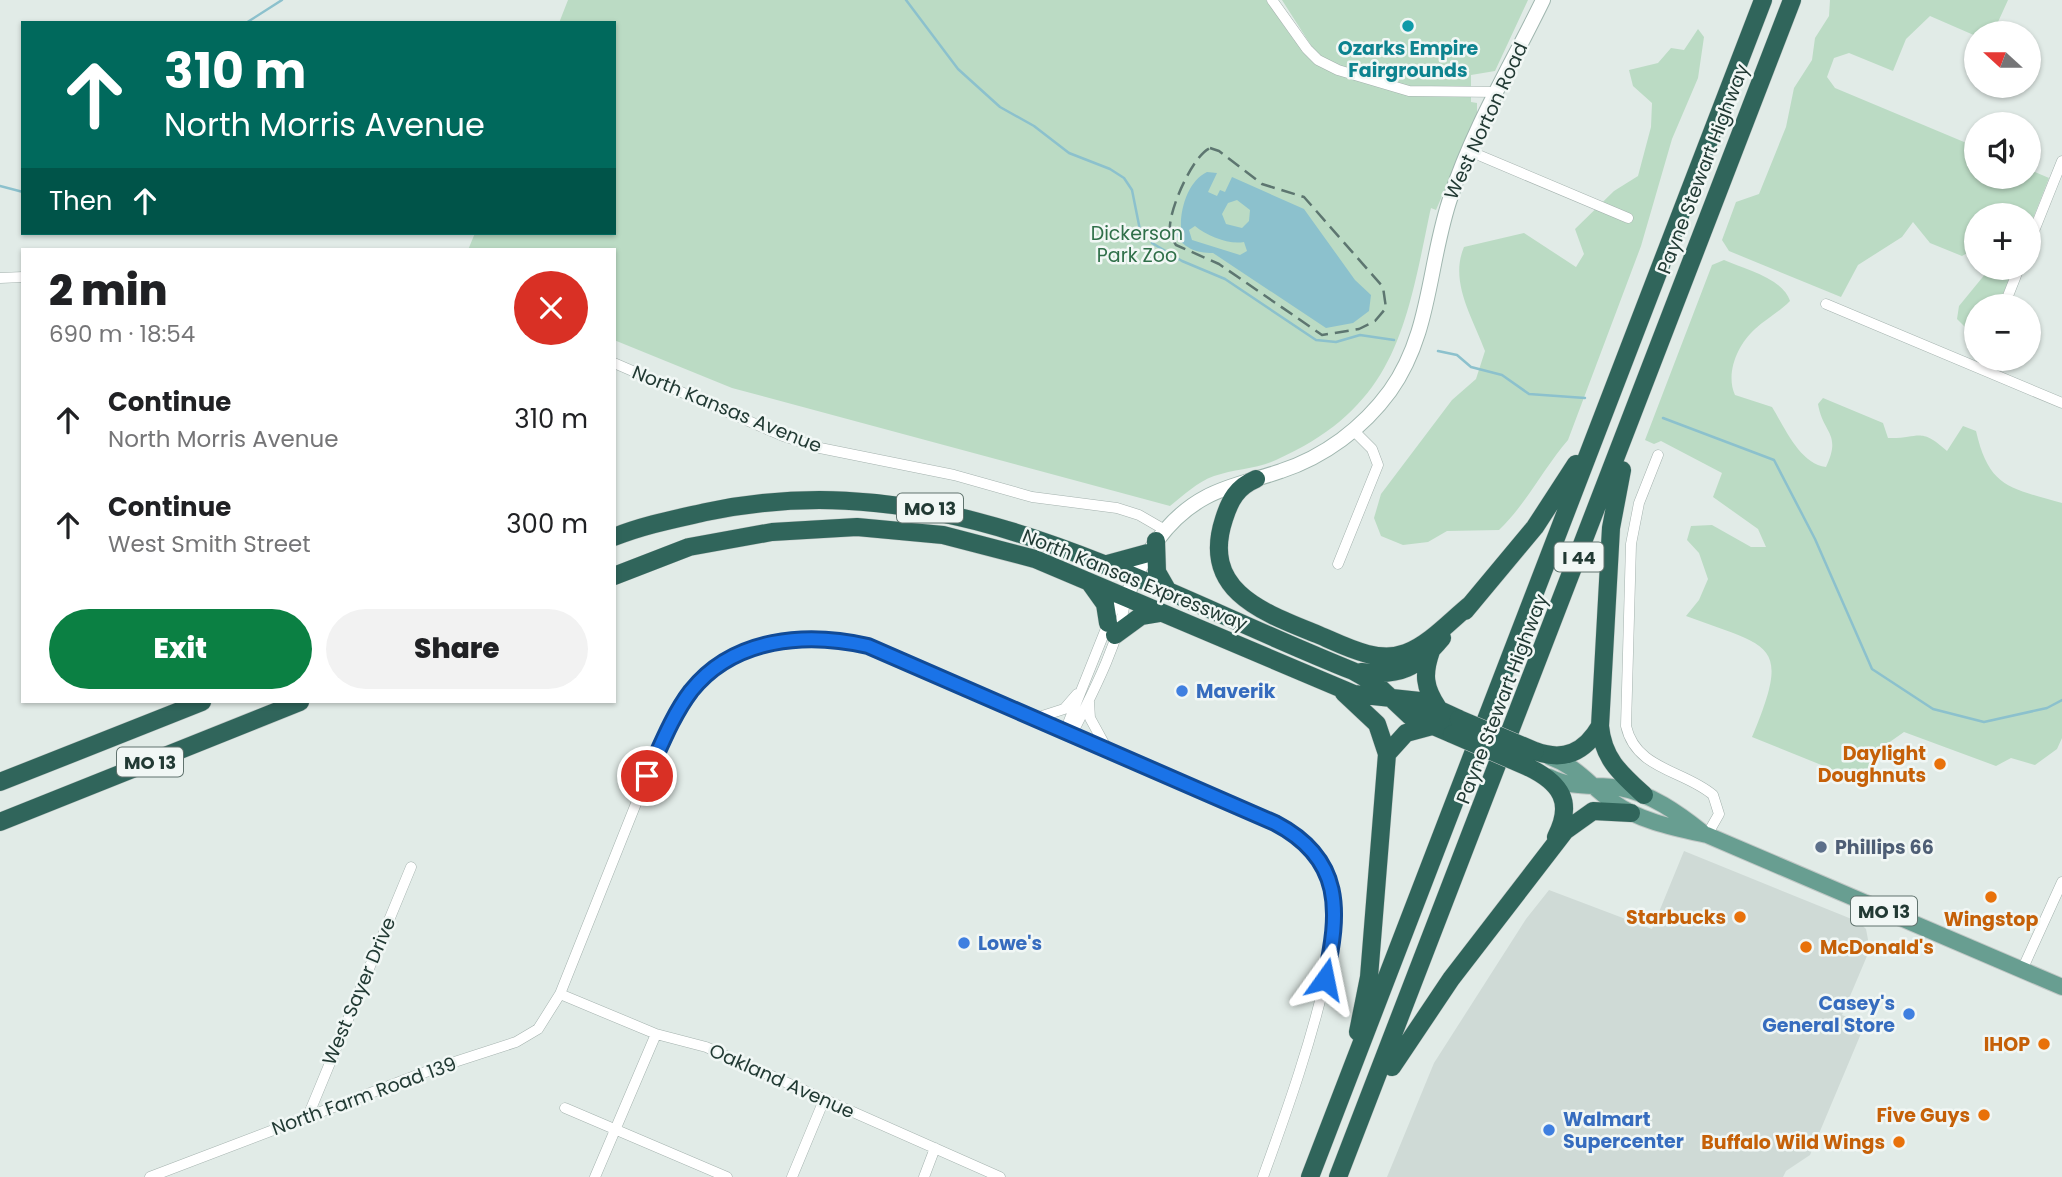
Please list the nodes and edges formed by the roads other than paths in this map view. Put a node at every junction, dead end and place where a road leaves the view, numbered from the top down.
1 (1272, 0) edge
2 (1543, 0) edge
3 (1763, 0) edge
4 (1792, 0) edge
5 (1498, 92) junction
6 (1469, 151) junction
7 (2062, 161) edge
8 (2041, 214) edge
9 (1628, 218) dead end
10 (21, 277) edge
11 (0, 278) edge
12 (1826, 304) dead end
13 (1964, 357) edge
14 (616, 364) edge
15 (1997, 371) edge
16 (2062, 403) edge
17 (1638, 404) junction
18 (1608, 405) junction
19 (1354, 431) junction
20 (1658, 455) dead end
21 (1256, 479) junction
22 (616, 536) edge
23 (1156, 542) junction
24 (1338, 564) dead end
25 (1104, 565) junction
26 (616, 575) edge
27 (1134, 578) junction
28 (1090, 583) junction
29 (1169, 593) junction
30 (1126, 598) junction
31 (1471, 604) junction
32 (1159, 613) junction
33 (1112, 629) junction
34 (1431, 651) junction
35 (1353, 671) junction
36 (1336, 685) junction
37 (1084, 686) junction
38 (1391, 698) junction
39 (1089, 702) junction
40 (198, 703) edge
41 (298, 703) edge
42 (1438, 708) junction
43 (1036, 718) junction
44 (1432, 726) junction
45 (1456, 726) junction
46 (1600, 726) junction
47 (1068, 732) junction
48 (1108, 750) junction
49 (1387, 754) junction
50 (1538, 758) junction
51 (1549, 777) junction
52 (0, 782) edge
53 (1596, 787) junction
54 (1644, 795) junction
55 (1631, 813) junction
56 (0, 822) edge
57 (1707, 835) junction
58 (1551, 846) junction
59 (411, 867) dead end
60 (2062, 882) edge
61 (2022, 970) junction
62 (2062, 987) edge
63 (560, 994) junction
64 (656, 1034) junction
65 (824, 1100) junction
66 (1342, 1100) junction
67 (565, 1108) dead end
68 (1365, 1113) junction
69 (308, 1116) junction
70 (615, 1130) junction
71 (935, 1148) junction
72 (150, 1177) edge
73 (595, 1177) edge
74 (727, 1177) edge
75 (792, 1177) edge
76 (923, 1177) edge
77 (1000, 1177) edge
78 (1263, 1177) edge
79 (1310, 1177) edge
80 (1338, 1177) edge

1 - 5 street
2 - 5 main road, West Norton Road
3 - 18 highway, Payne Stewart Highway / I 44
4 - 17 highway, Payne Stewart Highway / I 44
5 - 6 main road, West Norton Road
6 - 9 street
6 - 19 main road, West Norton Road
7 - 8 street
10 - 11 street
12 - 13 street
14 - 23 street, North Kansas Avenue
15 - 16 street
17 - 46 highway
17 - 68 highway, Payne Stewart Highway / I 44
18 - 31 highway
18 - 66 highway, Payne Stewart Highway / I 44
19 - 21 main road, West Norton Road
19 - 24 street
20 - 57 street
21 - 23 main road, West Norton Road
21 - 31 highway
22 - 25 highway, North Kansas Expressway / MO 13
23 - 25 highway
23 - 27 main road, West Norton Road
23 - 29 highway
25 - 27 highway, North Kansas Expressway / MO 13
26 - 28 highway, North Kansas Expressway / MO 13
27 - 29 highway, North Kansas Expressway / MO 13
27 - 30 main road, West Norton Road
28 - 30 highway, North Kansas Expressway / MO 13
28 - 33 highway
29 - 35 highway, North Kansas Expressway / MO 13
30 - 32 highway, North Kansas Expressway / MO 13
30 - 33 street, West Norton Road
31 - 34 highway
32 - 33 highway
32 - 36 highway, North Kansas Expressway / MO 13
33 - 37 street, West Norton Road
33 - 39 street, West Norton Road
34 - 35 highway
34 - 42 highway
35 - 38 highway, North Kansas Expressway / MO 13
36 - 38 highway, North Kansas Expressway / MO 13
36 - 49 highway
37 - 43 street
37 - 47 street, West Norton Road
38 - 42 highway, North Kansas Expressway / MO 13
38 - 44 highway, North Kansas Expressway / MO 13
39 - 47 street, West Norton Road
39 - 48 street
40 - 52 highway, MO 13
41 - 56 highway, MO 13
42 - 45 highway, North Kansas Expressway / MO 13
43 - 47 street, North Farm Road 139
43 - 63 street, North Farm Road 139
44 - 45 highway, North Kansas Expressway / MO 13
44 - 49 highway
45 - 50 highway, North Kansas Expressway / MO 13, bridge
46 - 50 highway
46 - 54 highway
47 - 48 street
48 - 78 street
49 - 66 highway
50 - 51 highway, North Kansas Expressway / MO 13
50 - 53 main road, North Kansas Expressway / MO 13
51 - 53 main road, North Kansas Expressway / MO 13
51 - 58 highway
53 - 54 main road, North Kansas Expressway / MO 13
53 - 55 main road, North Kansas Expressway / MO 13
54 - 57 main road, North Kansas Expressway / MO 13
55 - 57 main road, North Kansas Expressway / MO 13
55 - 58 highway
57 - 61 main road, North Kansas Expressway / MO 13
58 - 68 highway
59 - 69 street, West Sayer Drive
60 - 61 street
61 - 62 main road, North Kansas Expressway / MO 13
63 - 64 street, Oakland Avenue
63 - 69 street, North Farm Road 139
64 - 65 street, Oakland Avenue
64 - 70 street
65 - 71 street, Oakland Avenue
65 - 75 street
66 - 79 highway, Payne Stewart Highway / I 44
67 - 70 street
68 - 80 highway, Payne Stewart Highway / I 44
69 - 72 street, North Farm Road 139
70 - 73 street
70 - 74 street
71 - 76 street
71 - 77 street, Oakland Avenue

